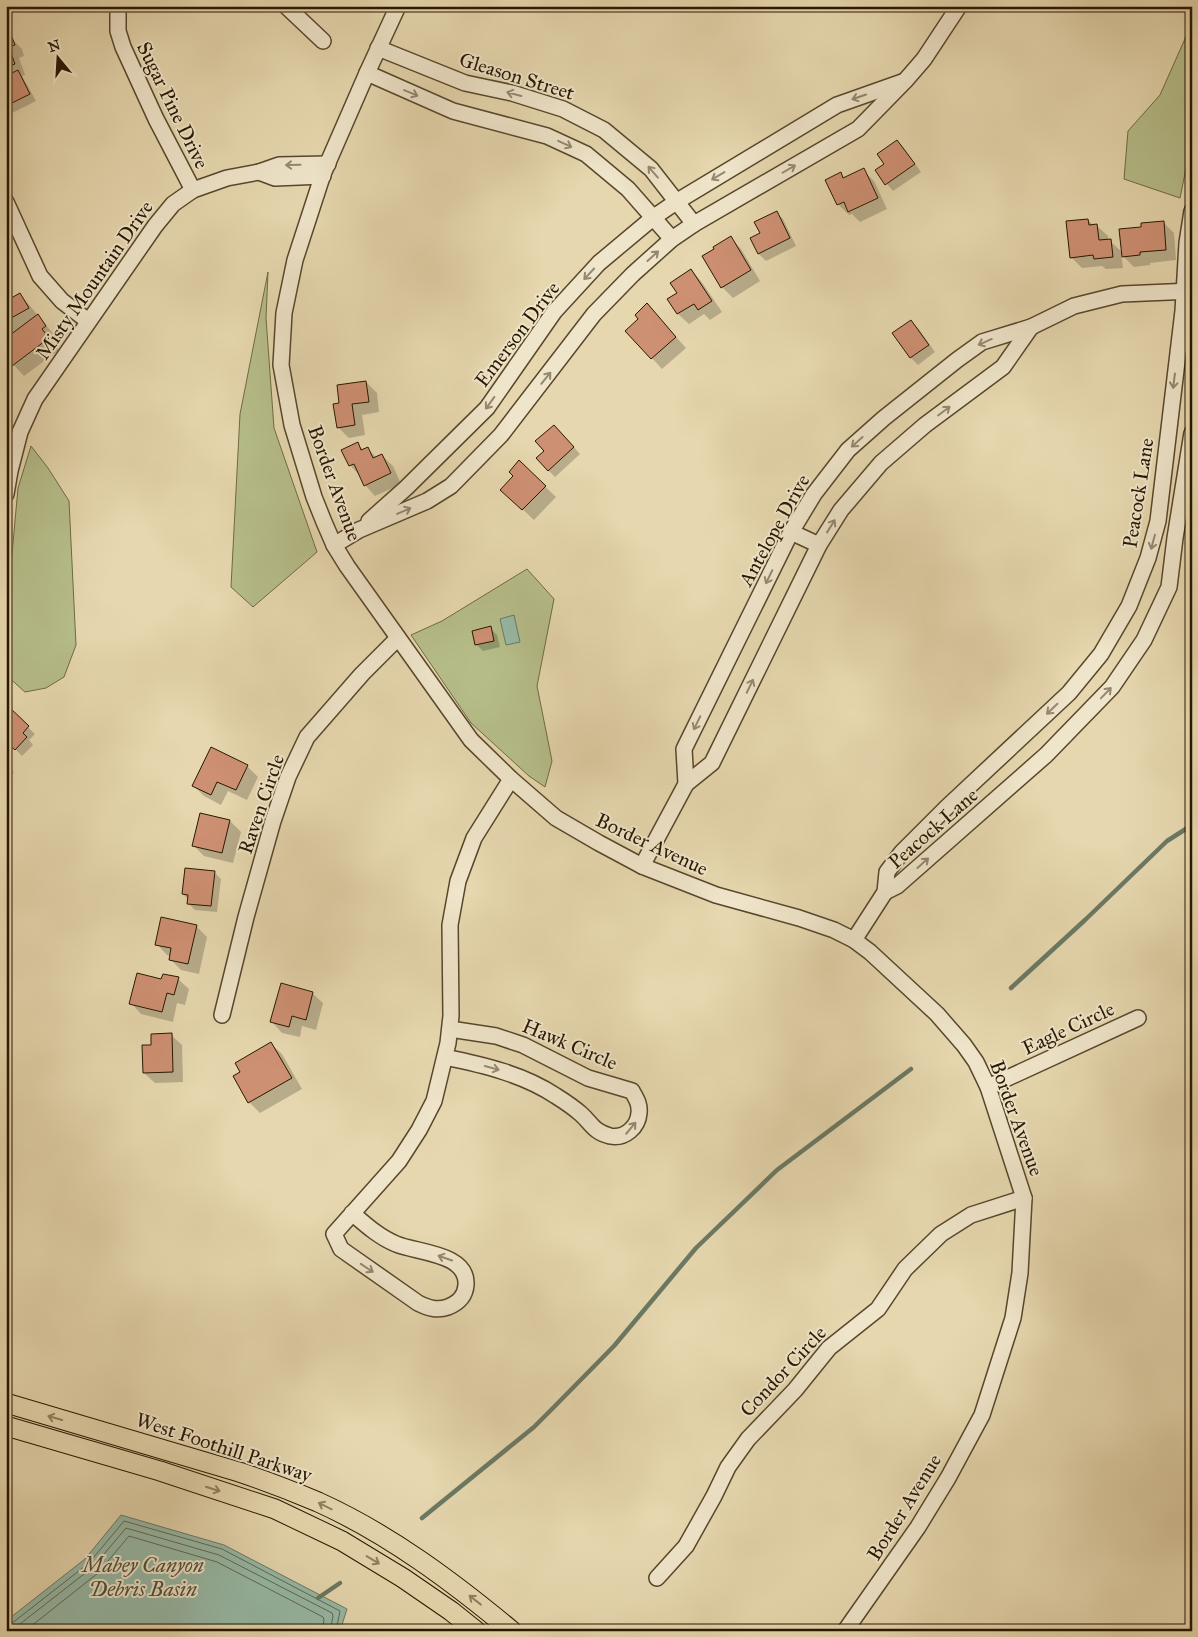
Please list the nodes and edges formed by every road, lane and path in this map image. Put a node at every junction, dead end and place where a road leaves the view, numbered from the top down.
1 (118, 6) edge
2 (286, 6) edge
3 (398, 6) edge
4 (959, 6) edge
5 (323, 41) dead end
6 (378, 48) junction
7 (366, 73) junction
8 (906, 81) junction
9 (325, 170) junction
10 (192, 190) junction
11 (6, 202) edge
12 (676, 202) junction
13 (1192, 211) edge
14 (654, 217) junction
15 (694, 224) junction
16 (672, 239) junction
17 (1188, 291) edge
18 (88, 321) junction
19 (1031, 327) junction
20 (1192, 433) edge
21 (8, 471) edge
22 (6, 494) edge
23 (359, 530) junction
24 (791, 532) junction
25 (334, 545) junction
26 (819, 546) junction
27 (398, 638) junction
28 (1068, 694) junction
29 (1085, 714) junction
30 (511, 779) junction
31 (686, 784) junction
32 (642, 866) junction
33 (885, 892) junction
34 (854, 940) junction
35 (222, 1016) dead end
36 (1138, 1018) dead end
37 (450, 1029) junction
38 (445, 1057) junction
39 (988, 1087) junction
40 (1024, 1198) junction
41 (352, 1213) junction
42 (6, 1403) edge
43 (6, 1426) edge
44 (50, 1439) junction
45 (239, 1472) junction
46 (657, 1578) dead end
47 (476, 1631) edge
48 (512, 1631) edge
49 (845, 1631) edge

1 - 10 street, Sugar Pine Drive
2 - 5 street
3 - 6 street, Border Avenue
4 - 8 street, Emerson Drive
6 - 7 street, Border Avenue
12 -> 6 street, Gleason Street
7 - 9 street, Border Avenue
7 -> 14 street
8 -> 12 street, Emerson Drive
15 -> 8 street, Emerson Drive
9 - 10 street, Misty Mountain Drive
9 - 25 street, Border Avenue
10 - 18 street, Misty Mountain Drive
11 - 18 street
12 - 14 street, Emerson Drive
12 - 15 street, Gleason Street
13 - 17 street, Peacock Lane
14 - 16 street
14 -> 23 street, Emerson Drive
15 - 16 street, Emerson Drive
23 -> 16 street, Emerson Drive
17 - 19 street, Antelope Drive
17 -> 28 street, Peacock Lane
18 - 21 street, Misty Mountain Drive
19 -> 24 street, Antelope Drive
26 -> 19 street, Antelope Drive
29 -> 20 street, Peacock Lane
21 - 22 street, Misty Mountain Drive
23 - 25 street, Emerson Drive
24 - 26 street
24 -> 31 street, Antelope Drive
25 - 27 street, Border Avenue
31 -> 26 street, Antelope Drive
27 - 30 street, Border Avenue
27 - 35 street, Raven Circle
28 - 29 street
28 -> 33 street, Peacock Lane
33 -> 29 street, Peacock Lane
30 - 32 street, Border Avenue
30 - 37 street
31 - 32 street, Antelope Drive
32 - 34 street, Border Avenue
33 - 34 street, Peacock Lane
34 - 39 street, Border Avenue
36 - 39 street, Eagle Circle
37 - 38 street
38 -> 37 street, Hawk Circle
38 - 41 street
39 - 40 street, Border Avenue
40 - 46 street, Condor Circle
40 - 49 street, Border Avenue
41 -> 41 street
45 -> 42 main road, West Foothill Parkway
43 - 44 main road
44 - 45 main road
44 -> 47 main road
48 -> 45 main road, West Foothill Parkway

